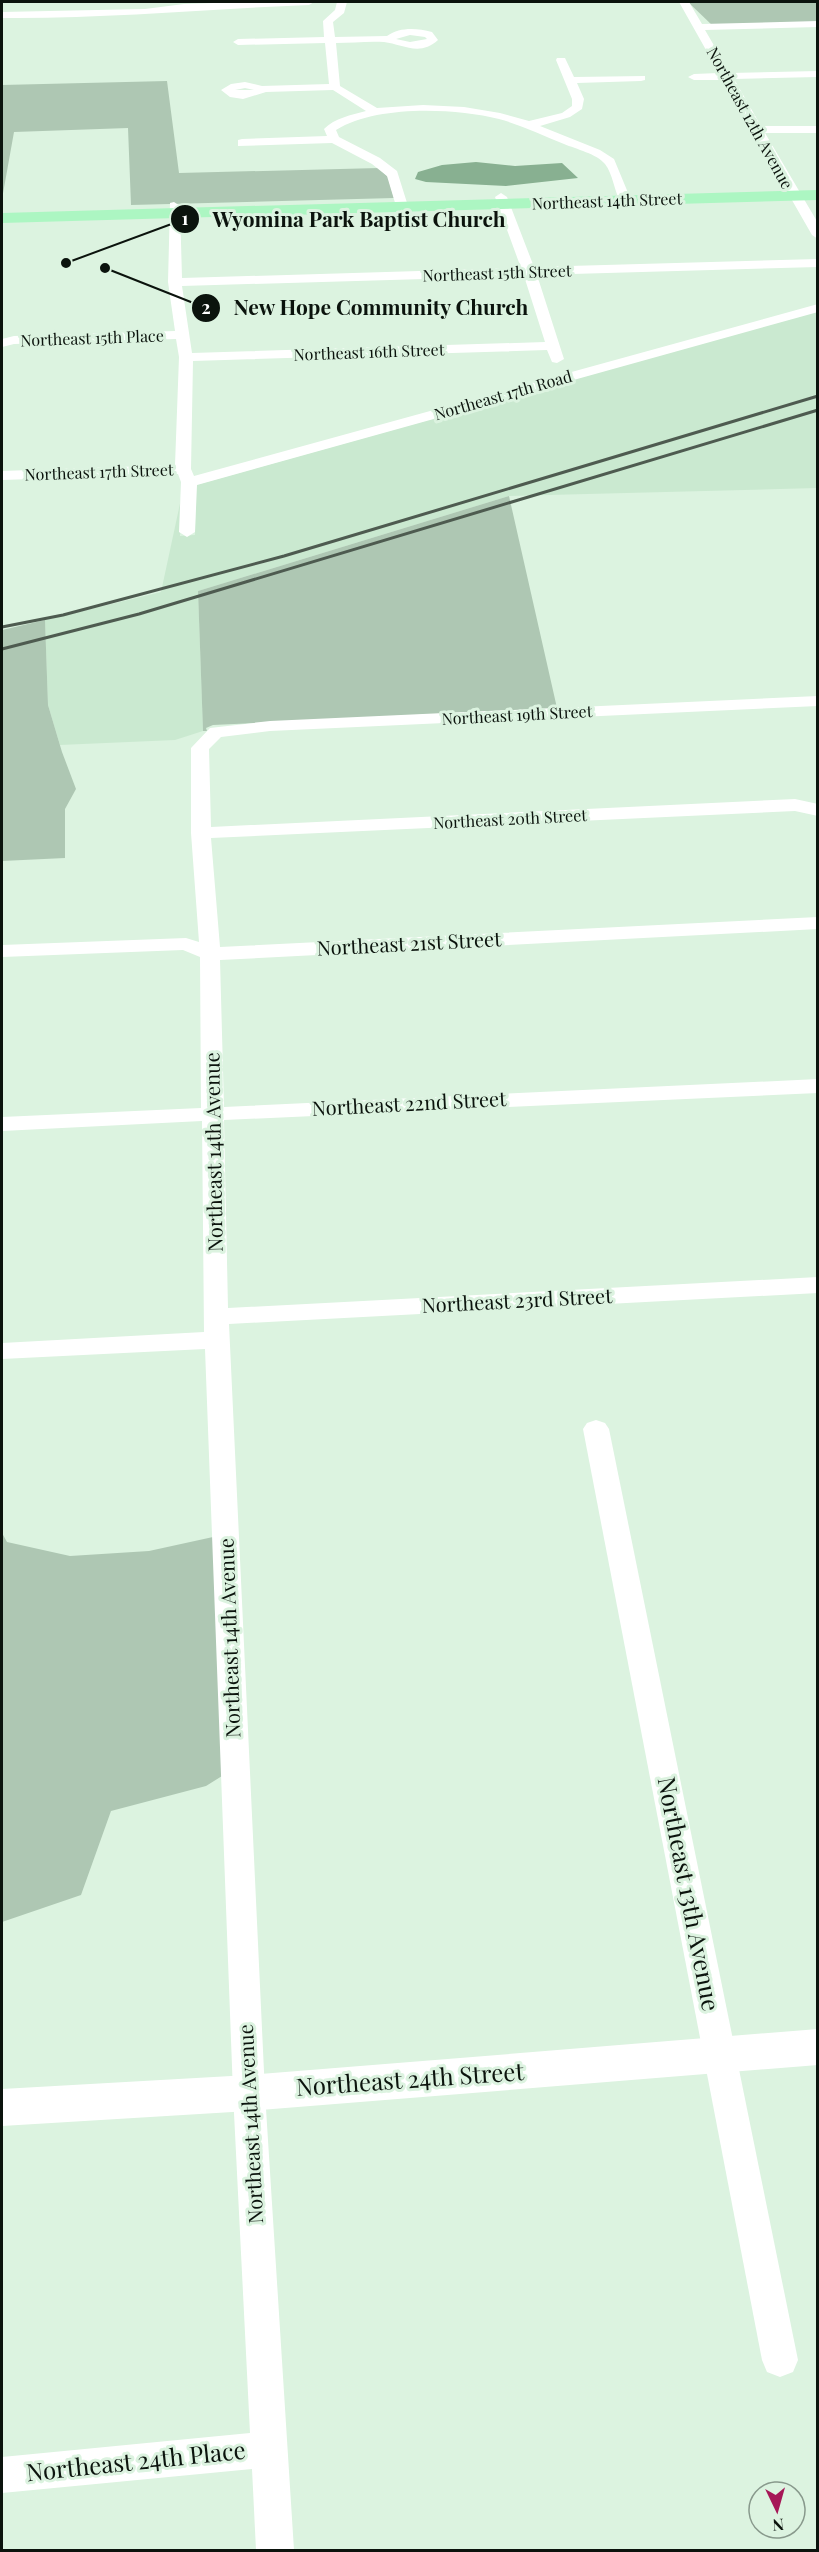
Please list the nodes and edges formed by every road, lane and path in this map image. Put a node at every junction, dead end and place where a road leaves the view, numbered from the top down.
1 (309, 2) edge
2 (342, 2) edge
3 (684, 2) edge
4 (183, 4) edge
5 (2, 15) edge
6 (818, 24) edge
7 (698, 27) junction
8 (389, 39) dead end
9 (329, 40) junction
10 (238, 42) dead end
11 (561, 60) dead end
12 (818, 74) edge
13 (726, 76) junction
14 (694, 77) dead end
15 (641, 78) dead end
16 (570, 80) junction
17 (335, 87) junction
18 (261, 89) dead end
19 (375, 112) junction
20 (529, 126) junction
21 (818, 129) edge
22 (756, 130) junction
23 (334, 140) junction
24 (242, 143) dead end
25 (818, 188) edge
26 (792, 192) junction
27 (818, 195) edge
28 (624, 197) junction
29 (502, 200) junction
30 (401, 203) junction
31 (175, 210) junction
32 (2, 211) edge
33 (2, 218) edge
34 (818, 235) edge
35 (818, 262) edge
36 (529, 272) junction
37 (176, 282) junction
38 (818, 308) edge
39 (183, 334) junction
40 (2, 343) edge
41 (552, 346) junction
42 (186, 357) junction
43 (564, 378) junction
44 (2, 476) edge
45 (186, 476) junction
46 (187, 532) dead end
47 (818, 701) edge
48 (216, 732) joint
49 (818, 810) edge
50 (201, 833) junction
51 (818, 923) edge
52 (2, 951) edge
53 (210, 954) junction
54 (818, 1086) edge
55 (214, 1113) junction
56 (2, 1124) edge
57 (818, 1286) edge
58 (217, 1329) junction
59 (2, 1351) edge
60 (596, 1429) dead end
61 (818, 2047) edge
62 (720, 2056) junction
63 (249, 2092) junction
64 (2, 2108) edge
65 (780, 2360) dead end
66 (270, 2449) junction
67 (2, 2475) edge
68 (275, 2550) edge

1 - 4 street
2 - 9 street
3 - 7 street, Northeast 12th Avenue
4 - 5 street
6 - 7 street
7 - 13 street, Northeast 12th Avenue
8 - 9 street
9 - 10 street
9 - 17 street
11 - 16 street
12 - 13 street
13 - 14 street
13 - 22 street, Northeast 12th Avenue
15 - 16 street
16 - 20 street
17 - 18 street
17 - 19 street
19 - 20 street
19 - 23 street
20 - 28 street
21 - 22 street
22 - 26 street, Northeast 12th Avenue
23 - 24 street
23 - 30 street
25 - 26 main road, Northeast 14th Street
26 - 27 main road, Northeast 14th Street
26 - 28 main road, Northeast 14th Street
26 - 34 street, Northeast 12th Avenue
28 - 29 main road, Northeast 14th Street
29 - 30 main road, Northeast 14th Street
29 - 36 street
30 - 31 main road, Northeast 14th Street
31 - 32 main road, Northeast 14th Street
31 - 33 main road, Northeast 14th Street
31 - 37 street
35 - 36 street, Northeast 15th Street
36 - 37 street, Northeast 15th Street
36 - 41 street
37 - 39 street
38 - 43 street, Northeast 17th Road
39 - 40 street, Northeast 15th Place
39 - 42 street
41 - 42 street, Northeast 16th Street
41 - 43 street
42 - 45 street
43 - 45 street, Northeast 17th Road
44 - 45 street, Northeast 17th Street
45 - 46 street
47 - 48 street, Northeast 19th Street
48 - 50 street, Northeast 14th Avenue
49 - 50 street, Northeast 20th Street
50 - 53 street, Northeast 14th Avenue
51 - 53 street, Northeast 21st Street
52 - 53 street, Northeast 21st Street
53 - 55 street, Northeast 14th Avenue
54 - 55 street, Northeast 22nd Street
55 - 56 street, Northeast 22nd Street
55 - 58 street, Northeast 14th Avenue
57 - 58 street, Northeast 23rd Street
58 - 59 street, Northeast 23rd Street
58 - 63 street, Northeast 14th Avenue
60 - 62 street, Northeast 13th Avenue
61 - 62 street, Northeast 24th Street
62 - 63 street, Northeast 24th Street
62 - 65 street, Northeast 13th Avenue
63 - 64 street, Northeast 24th Street
63 - 66 street, Northeast 14th Avenue
66 - 67 street, Northeast 24th Place
66 - 68 street, Northeast 14th Avenue

